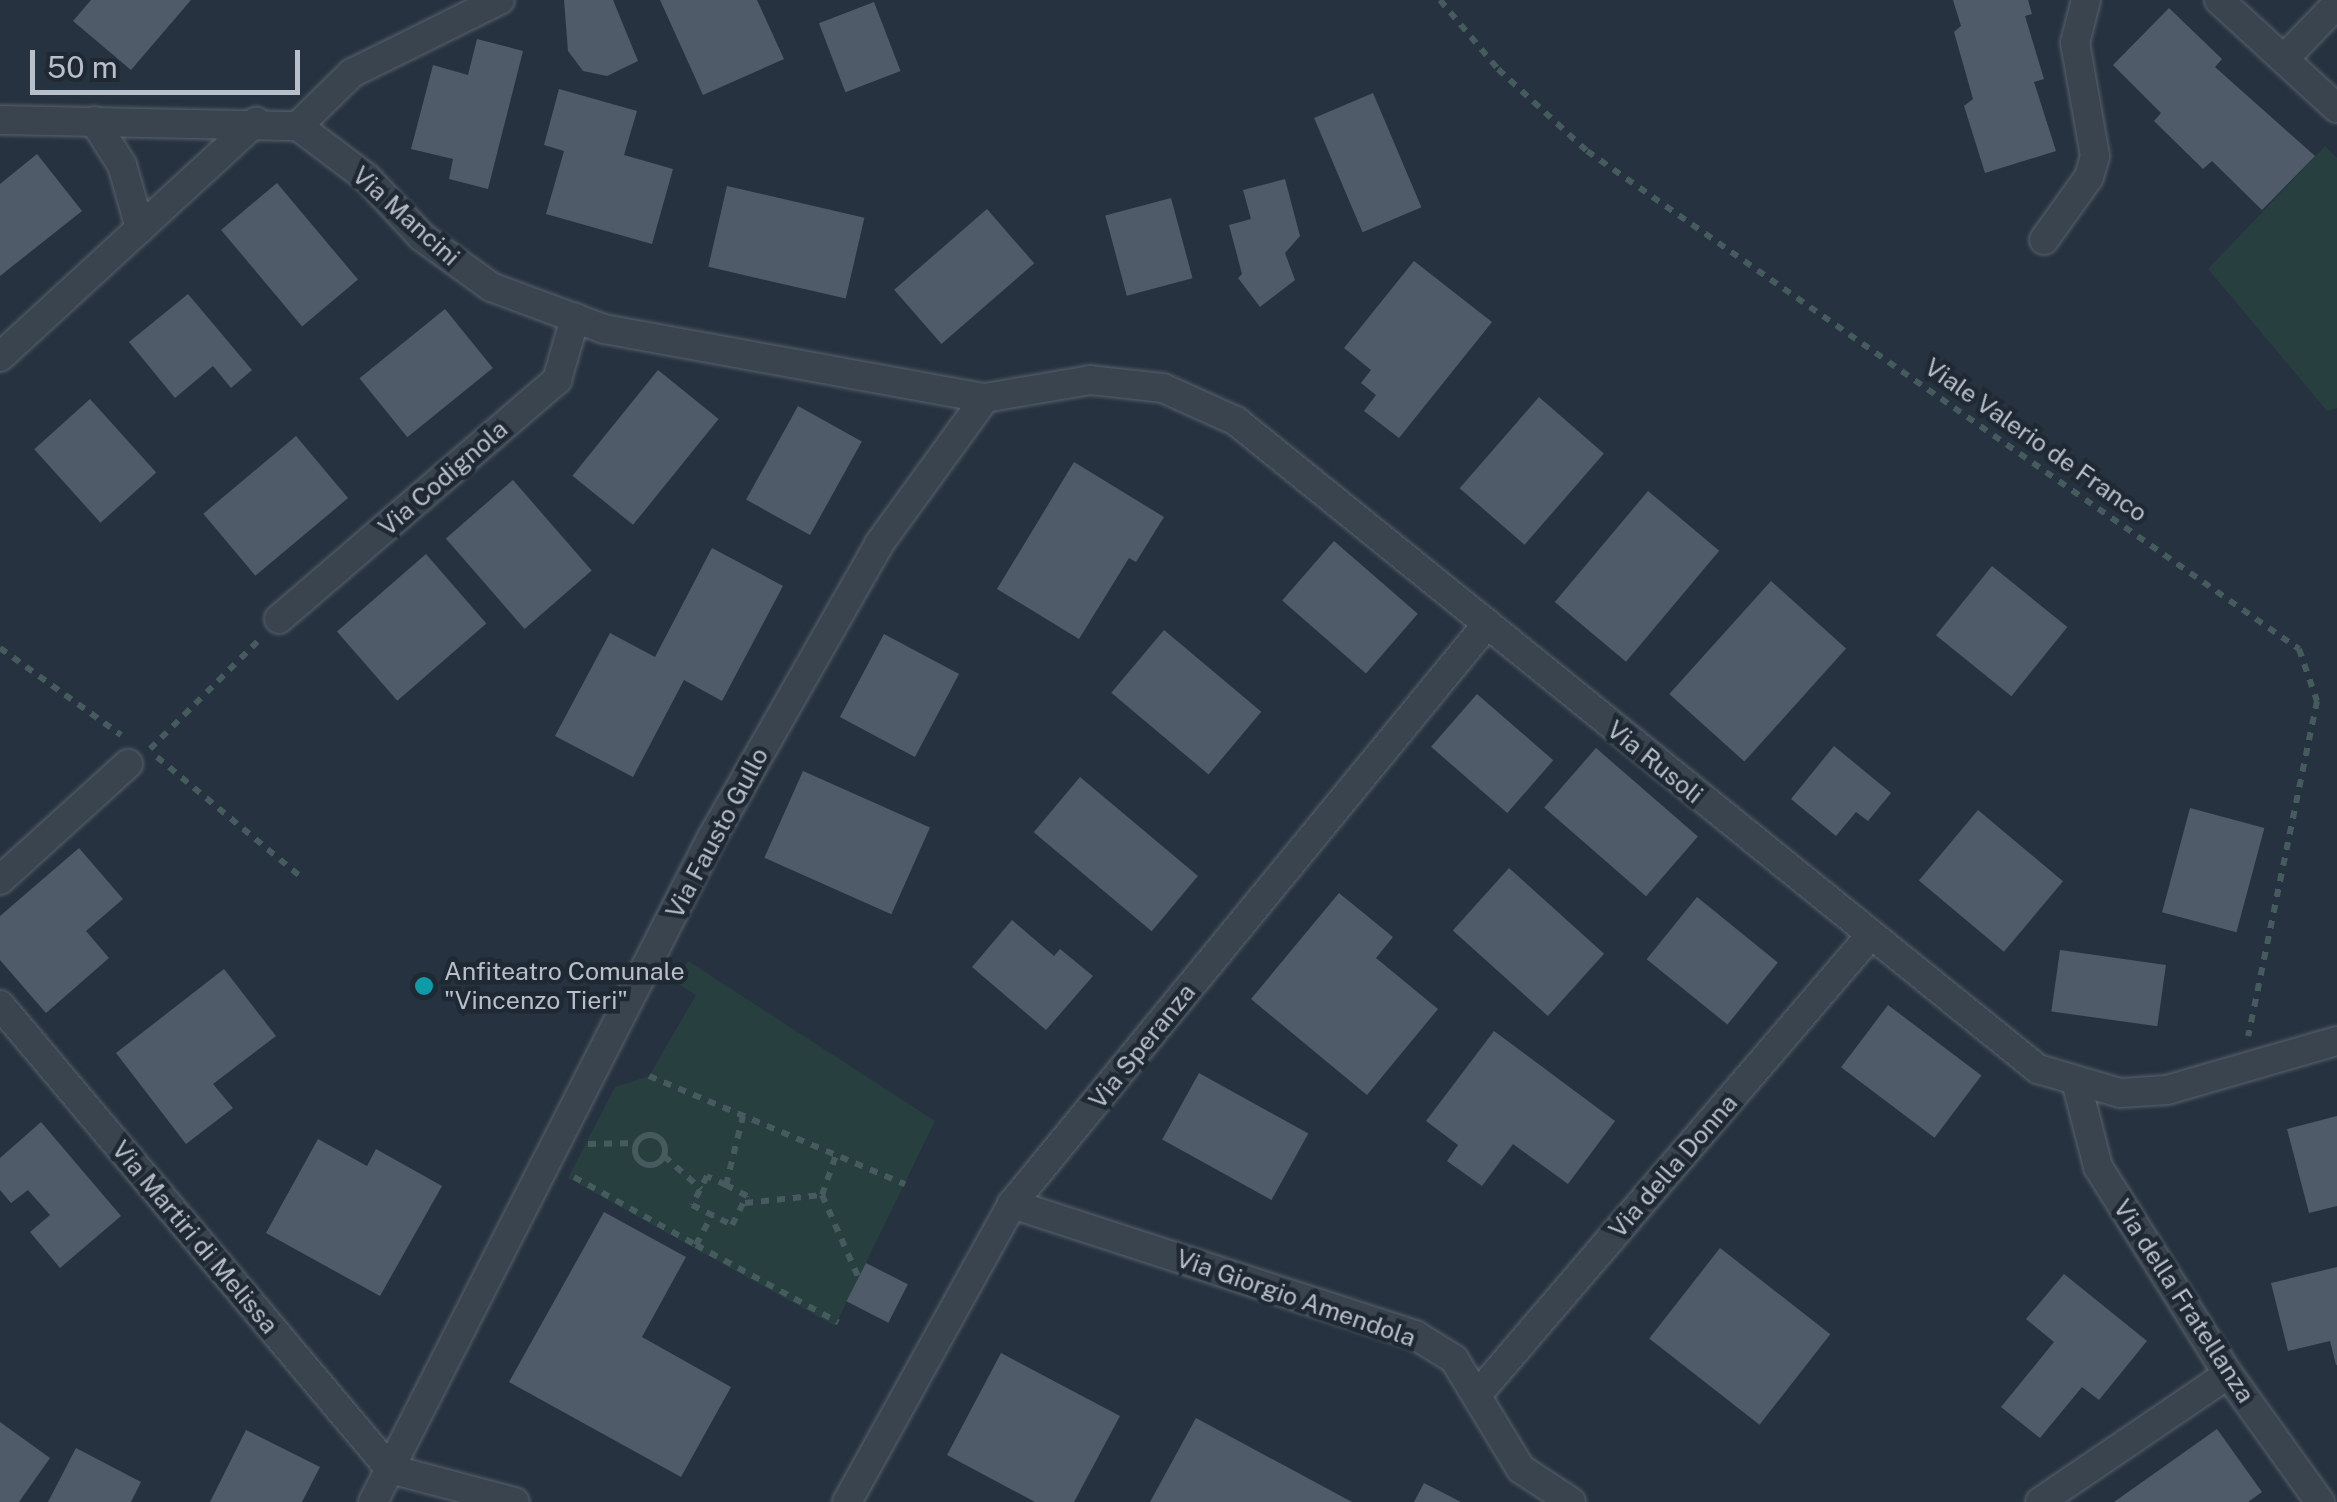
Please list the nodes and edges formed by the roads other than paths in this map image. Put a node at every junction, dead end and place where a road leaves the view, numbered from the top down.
1 (500, 0) edge
2 (2086, 0) edge
3 (2219, 0) edge
4 (2337, 4) edge
5 (2284, 59) junction
6 (2337, 108) edge
7 (0, 120) edge
8 (94, 121) junction
9 (256, 122) junction
10 (298, 126) junction
11 (140, 228) junction
12 (2044, 240) dead end
13 (576, 318) junction
14 (0, 357) edge
15 (986, 398) junction
16 (279, 619) road end
17 (1486, 624) junction
18 (139, 757) road end
19 (0, 880) edge
20 (1870, 937) junction
21 (0, 1005) edge
22 (2337, 1041) edge
23 (2077, 1085) junction
24 (1012, 1204) junction
25 (2228, 1374) junction
26 (1477, 1395) junction
27 (390, 1469) junction
28 (373, 1502) edge
29 (515, 1502) edge
30 (847, 1502) edge
31 (1571, 1502) edge
32 (2040, 1502) edge
33 (2320, 1502) edge

1 - 10 street
2 - 12 street
3 - 5 street
4 - 5 street
5 - 6 street
7 - 8 street
8 - 9 street
8 - 11 street
9 - 10 street
9 - 11 street
10 - 13 street, Via Mancini
11 - 14 street
13 - 15 street, Via Mancini
13 - 16 street, Via Codignola
15 - 17 street, Via Rusoli
15 - 27 street, Via Fausto Gullo
17 - 20 street, Via Rusoli
17 - 24 street, Via Speranza
18 - 19 street
20 - 23 street, Via Rusoli
20 - 26 street, Via della Donna
21 - 27 street, Via Martiri di Melissa
22 - 23 street, Via Rusoli
23 - 25 street, Via della Fratellanza
24 - 26 street, Via Giorgio Amendola
24 - 30 street, Via Speranza
25 - 32 street
25 - 33 street, Via della Fratellanza
26 - 31 street, Via Giorgio Amendola
27 - 28 street, Via Fausto Gullo
27 - 29 street

